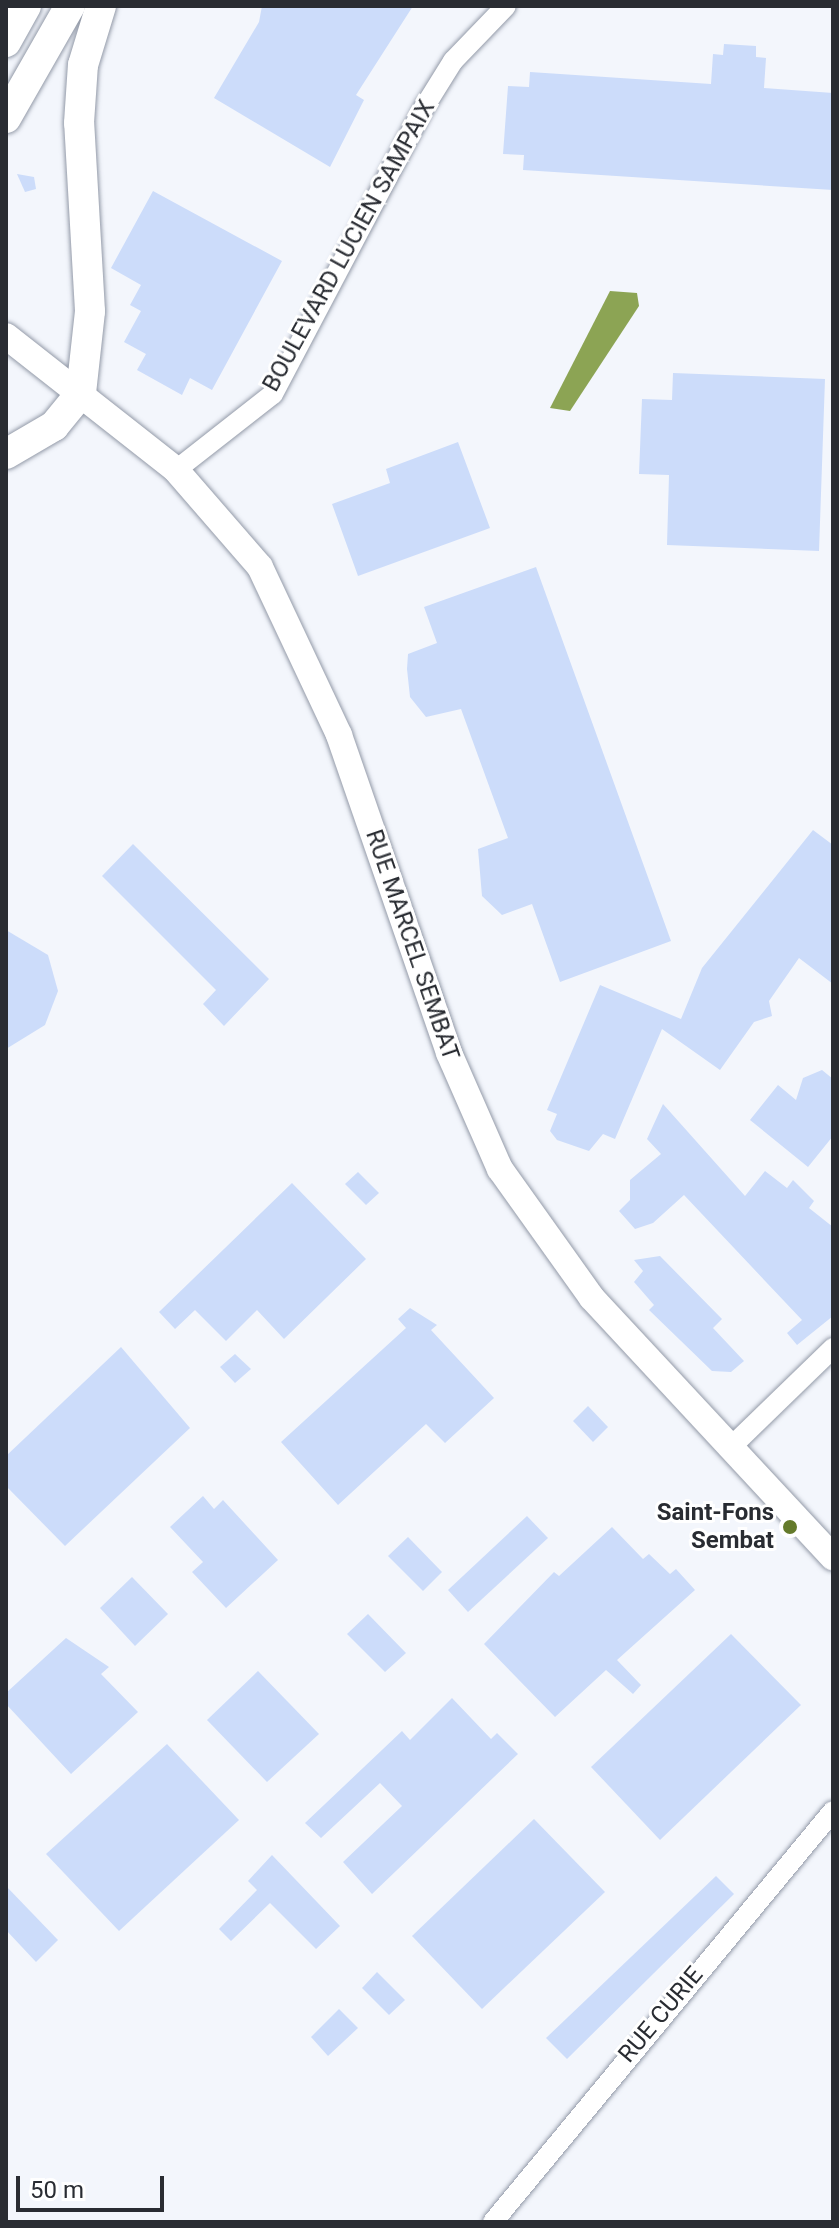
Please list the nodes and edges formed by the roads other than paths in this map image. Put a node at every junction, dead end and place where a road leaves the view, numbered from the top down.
1 (26, 6) edge
2 (70, 6) edge
3 (101, 6) edge
4 (506, 6) edge
5 (6, 42) edge
6 (6, 118) edge
7 (6, 336) edge
8 (81, 393) junction
9 (6, 454) edge
10 (176, 470) junction
11 (833, 1348) edge
12 (732, 1446) junction
13 (833, 1557) edge
14 (833, 1811) edge
15 (493, 2222) edge

1 - 5 highway
2 - 6 highway
3 - 8 highway
4 - 10 street, BOULEVARD LUCIEN SAMPAIX
7 - 8 main road, RUE MARCEL SEMBAT
8 - 9 highway
8 - 10 main road, RUE MARCEL SEMBAT
10 - 12 main road, RUE MARCEL SEMBAT
11 - 12 street
12 - 13 main road, RUE MARCEL SEMBAT
14 - 15 street, RUE CURIE

